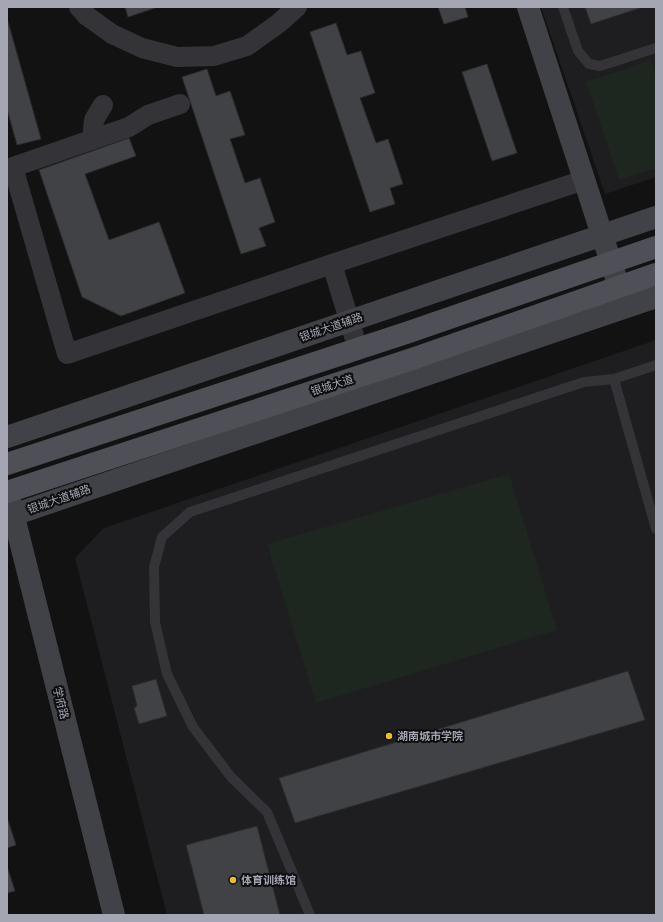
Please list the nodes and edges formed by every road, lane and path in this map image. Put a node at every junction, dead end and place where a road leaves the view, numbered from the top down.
1 (80, 7) edge
2 (297, 7) edge
3 (528, 7) edge
4 (563, 7) edge
5 (656, 48) edge
6 (180, 104) dead end
7 (103, 105) dead end
8 (92, 140) junction
9 (10, 168) edge
10 (584, 180) junction
11 (656, 217) edge
12 (602, 235) junction
13 (656, 247) edge
14 (611, 262) junction
15 (332, 264) junction
16 (656, 274) edge
17 (619, 287) junction
18 (656, 297) edge
19 (350, 321) junction
20 (358, 349) junction
21 (656, 365) edge
22 (614, 379) junction
23 (7, 437) edge
24 (7, 464) edge
25 (7, 492) edge
26 (10, 516) edge
27 (656, 529) edge
28 (114, 915) edge
29 (310, 915) edge

1 - 2 street
3 - 10 street
4 - 5 lane
6 - 8 street
7 - 8 street
8 - 9 street
9 - 15 street
10 - 12 street
10 - 15 street
11 - 12 street, 银城大道辅路
12 - 14 street
12 - 19 street, 银城大道辅路
13 - 14 main road
14 - 17 street
14 - 20 main road
15 - 19 street
16 - 17 main road, 银城大道
17 - 25 main road, 银城大道
18 - 26 street, 银城大道辅路
19 - 20 street
19 - 23 street, 银城大道辅路
20 - 24 main road
21 - 22 lane
22 - 27 lane
22 - 29 lane
25 - 26 street, 学府路
26 - 28 street, 学府路

